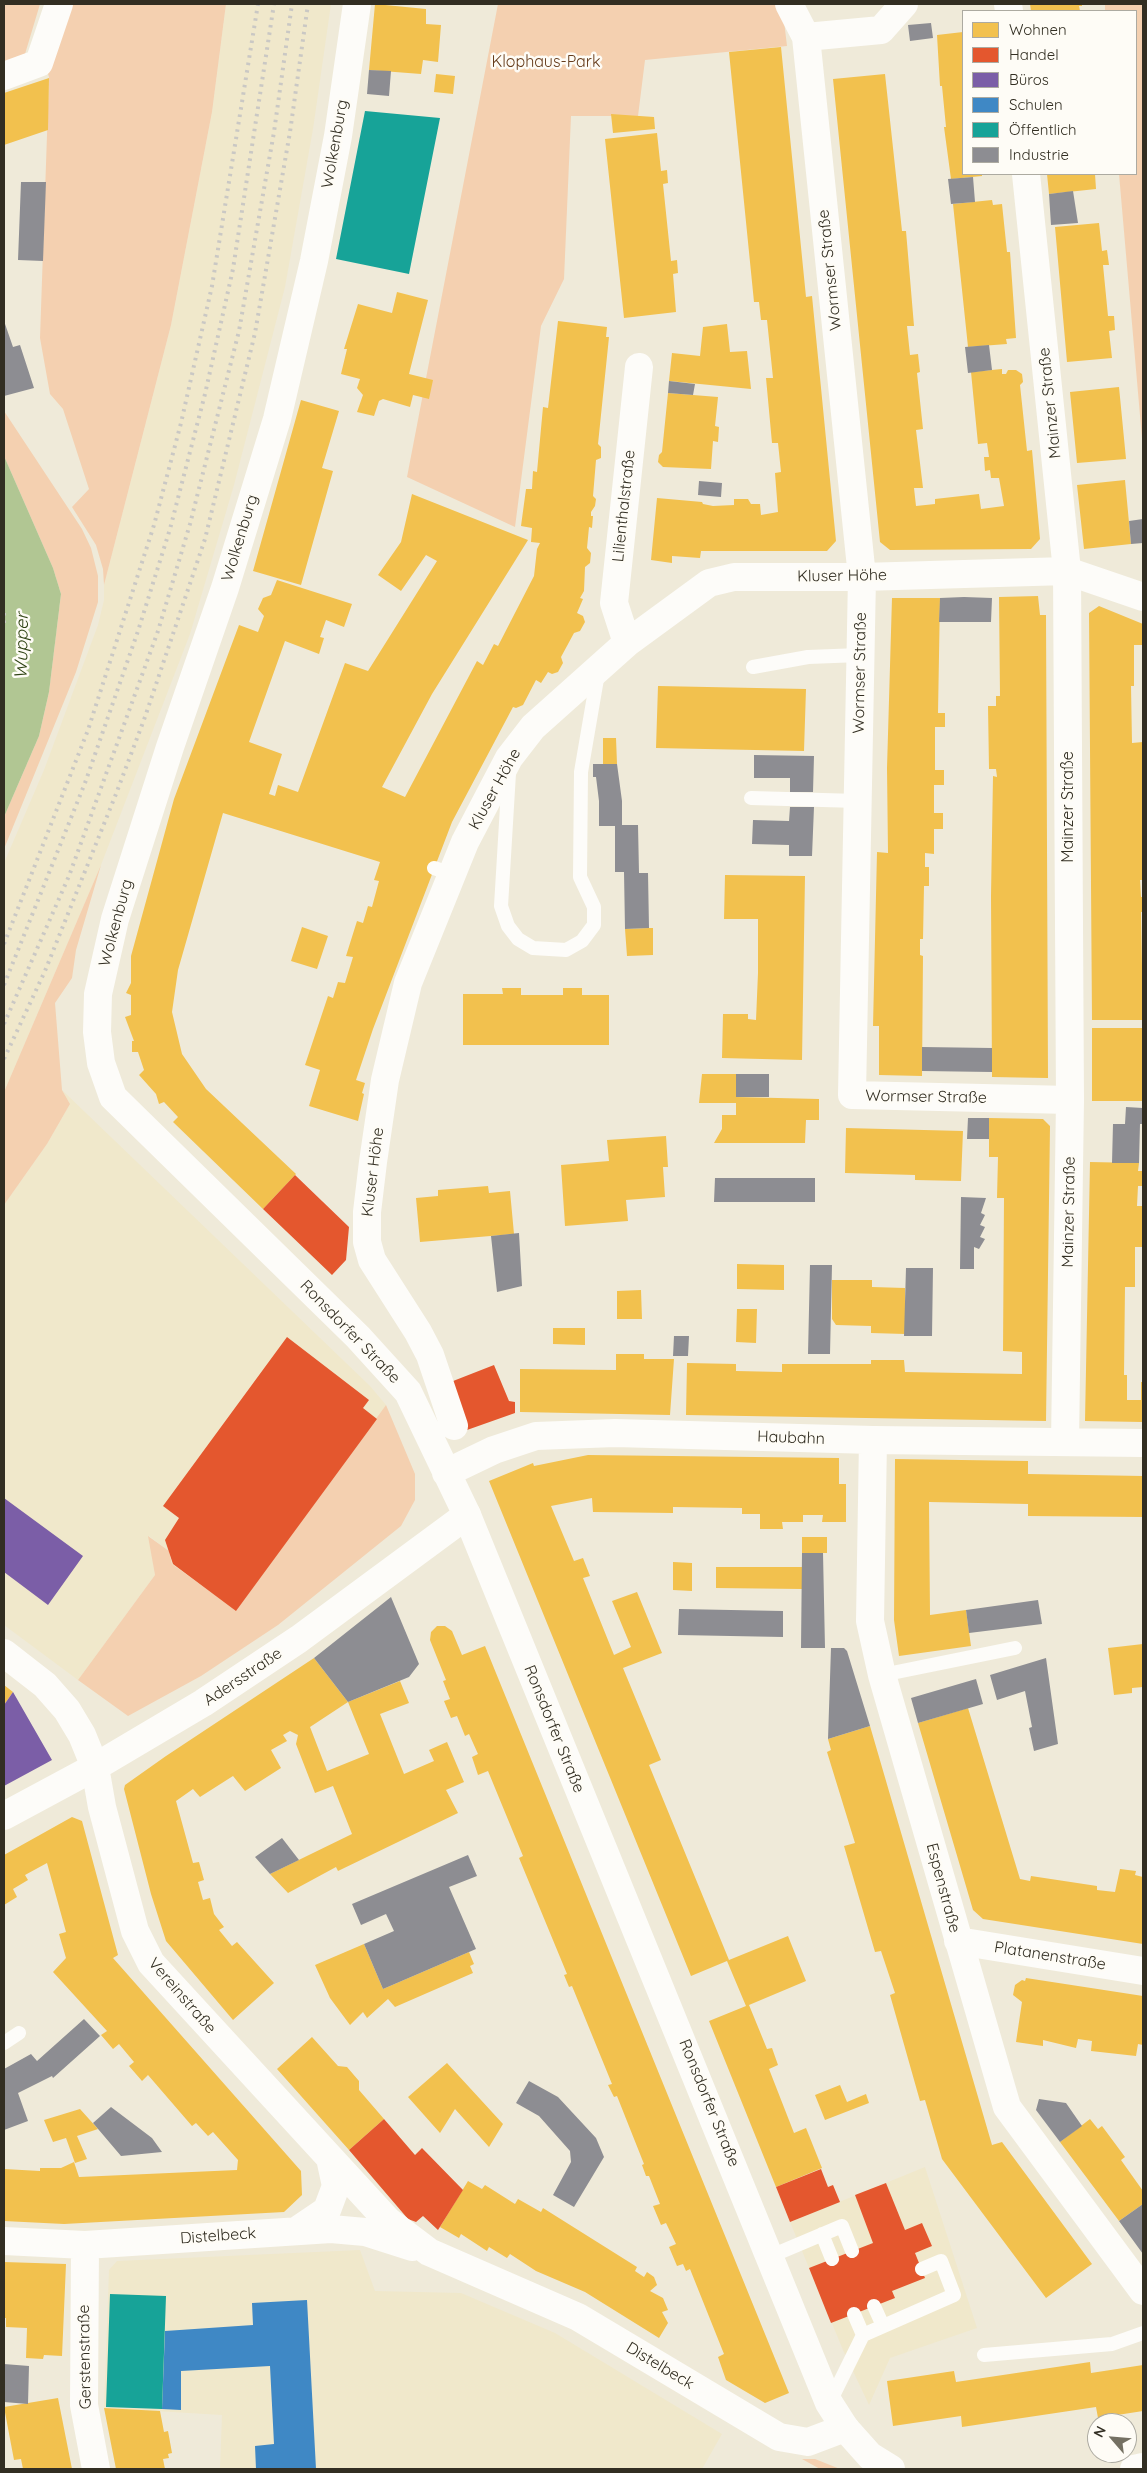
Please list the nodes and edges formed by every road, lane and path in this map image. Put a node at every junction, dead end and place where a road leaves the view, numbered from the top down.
1 (59, 4) edge
2 (357, 4) edge
3 (789, 4) edge
4 (904, 4) edge
5 (806, 37) junction
6 (4, 76) edge
7 (1026, 175) edge
8 (639, 366) dead end
9 (1067, 571) junction
10 (862, 577) junction
11 (1143, 597) edge
12 (627, 643) junction
13 (860, 655) junction
14 (753, 667) dead end
15 (598, 669) junction
16 (510, 758) junction
17 (751, 798) dead end
18 (858, 801) junction
19 (100, 1063) joint
20 (1070, 1100) junction
21 (454, 1426) dead end
22 (873, 1440) junction
23 (1065, 1442) junction
24 (1143, 1443) edge
25 (446, 1473) junction
26 (467, 1515) junction
27 (1015, 1648) dead end
28 (4, 1652) edge
29 (882, 1675) junction
30 (94, 1768) junction
31 (4, 1816) edge
32 (958, 1941) junction
33 (1143, 1970) edge
34 (19, 2033) dead end
35 (4, 2043) edge
36 (330, 2158) junction
37 (296, 2231) junction
38 (822, 2234) junction
39 (4, 2241) edge
40 (84, 2245) junction
41 (852, 2251) dead end
42 (429, 2252) junction
43 (771, 2256) junction
44 (832, 2259) dead end
45 (922, 2269) dead end
46 (476, 2272) joint
47 (1143, 2291) edge
48 (874, 2306) dead end
49 (854, 2314) dead end
50 (883, 2326) junction
51 (1143, 2333) edge
52 (863, 2335) junction
53 (984, 2355) dead end
54 (829, 2403) junction
55 (845, 2428) junction
56 (1143, 2468) edge
57 (96, 2469) edge
58 (891, 2469) edge
59 (1134, 2469) edge

1 - 6 street
2 - 19 street, Wolkenburg
3 - 5 street, Wormser Straße
4 - 5 street
5 - 10 street, Wormser Straße
7 - 9 street, Mainzer Straße
8 - 12 street, Lilienthalstraße
9 - 10 street, Kluser Höhe
9 - 11 street, Kluser Höhe
9 - 20 street, Mainzer Straße
10 - 12 street, Kluser Höhe
10 - 13 street, Wormser Straße
12 - 15 street, Kluser Höhe
13 - 14 lane
13 - 18 street, Wormser Straße
15 - 16 street, Kluser Höhe
15 - 16 lane
16 - 21 street, Kluser Höhe
17 - 18 lane
18 - 20 street, Wormser Straße
19 - 25 street, Ronsdorfer Straße
20 - 23 street, Mainzer Straße
22 - 23 street, Haubahn
22 - 25 street, Haubahn
22 - 29 street, Espenstraße
23 - 24 street, Haubahn
25 - 26 street, Ronsdorfer Straße
26 - 30 street, Adersstraße
26 - 43 street, Ronsdorfer Straße
27 - 29 lane
28 - 30 street, Vereinstraße
29 - 32 street, Espenstraße
30 - 31 street, Adersstraße
30 - 36 street, Vereinstraße
32 - 33 street, Platanenstraße
32 - 47 street, Espenstraße
34 - 35 lane
36 - 37 street
36 - 42 street, Vereinstraße
37 - 40 street, Distelbeck
37 - 42 street, Distelbeck
38 - 41 lane
38 - 43 lane
38 - 44 lane
39 - 40 street, Distelbeck
40 - 57 street, Gerstenstraße
42 - 46 street, Vereinstraße
43 - 54 street, Ronsdorfer Straße
45 - 50 lane
46 - 55 street, Distelbeck
48 - 50 lane
49 - 52 lane
50 - 52 lane
51 - 53 lane
52 - 54 lane
54 - 55 street, Ronsdorfer Straße
55 - 58 street, Ronsdorfer Straße
56 - 59 street

